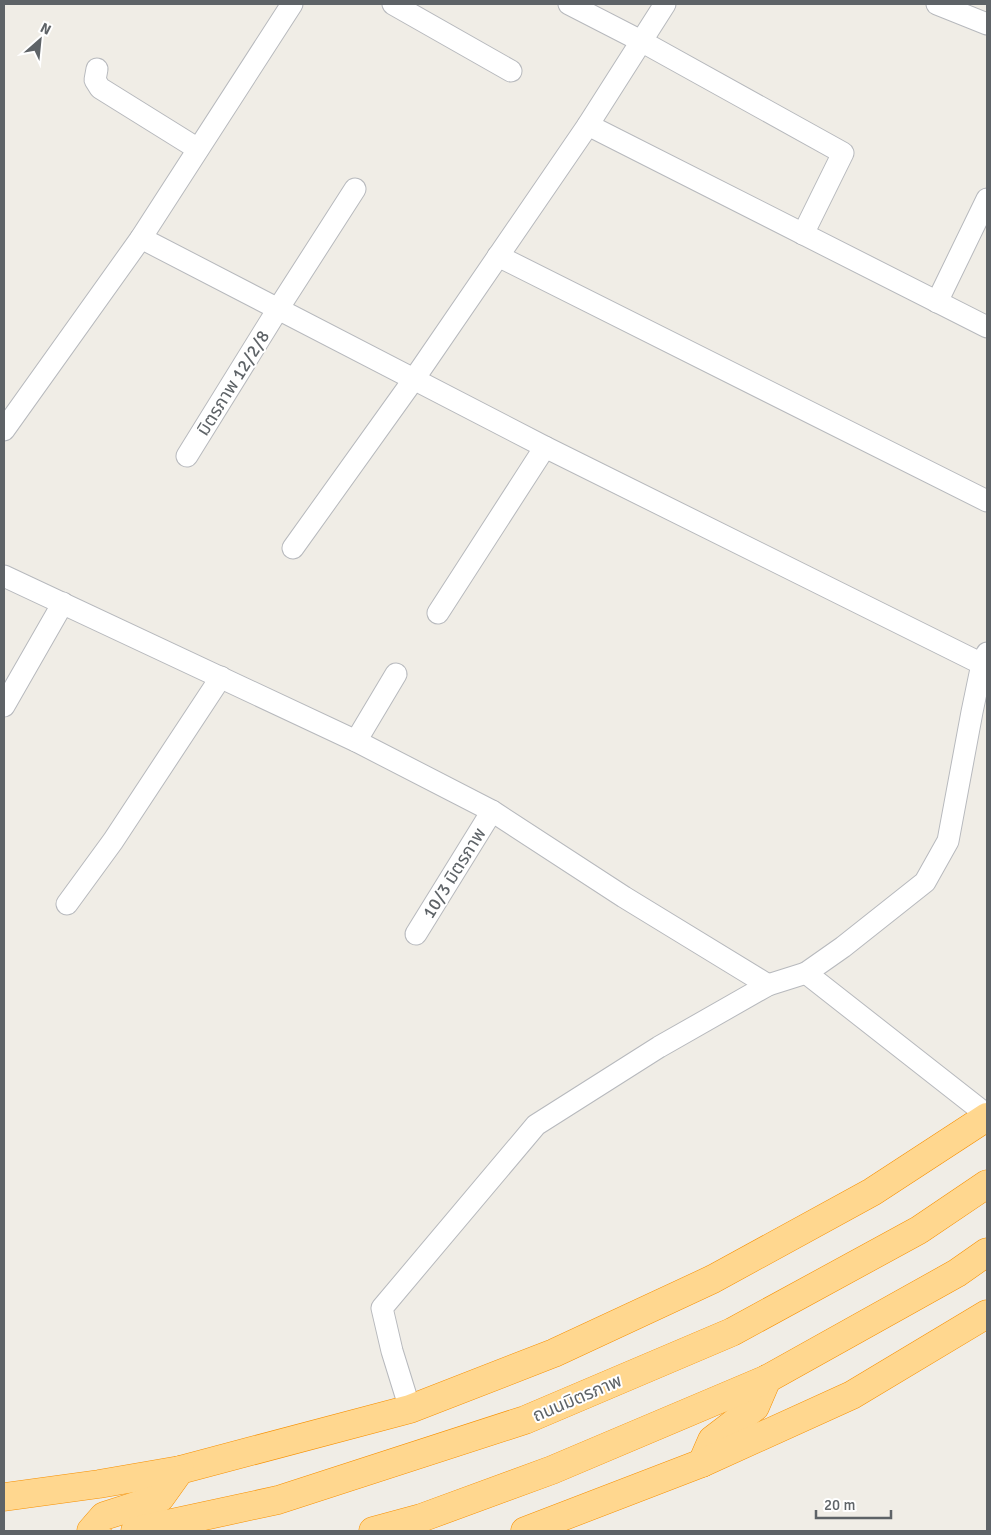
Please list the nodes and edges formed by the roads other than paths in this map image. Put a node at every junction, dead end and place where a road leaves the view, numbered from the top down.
1 (292, 4) edge
2 (393, 4) edge
3 (569, 4) edge
4 (665, 4) edge
5 (937, 4) edge
6 (987, 24) edge
7 (641, 41) junction
8 (97, 68) dead end
9 (511, 71) dead end
10 (588, 125) junction
11 (198, 149) junction
12 (355, 189) dead end
13 (987, 199) edge
14 (803, 234) junction
15 (141, 238) junction
16 (498, 256) junction
17 (937, 302) junction
18 (278, 309) junction
19 (987, 327) edge
20 (414, 379) junction
21 (4, 430) edge
22 (546, 447) junction
23 (187, 456) dead end
24 (987, 501) edge
25 (293, 548) dead end
26 (4, 576) edge
27 (63, 603) junction
28 (438, 613) dead end
29 (985, 658) edge
30 (396, 674) dead end
31 (220, 677) junction
32 (4, 706) edge
33 (356, 741) junction
34 (492, 811) junction
35 (67, 904) dead end
36 (416, 934) dead end
37 (806, 973) junction
38 (768, 985) junction
39 (987, 1116) edge
40 (987, 1184) edge
41 (987, 1252) edge
42 (987, 1314) edge
43 (767, 1379) junction
44 (410, 1409) junction
45 (702, 1463) junction
46 (180, 1470) junction
47 (4, 1497) edge
48 (91, 1531) edge
49 (134, 1531) edge
50 (373, 1531) edge
51 (525, 1531) edge

1 - 11 street
2 - 9 street
3 - 7 street
4 - 7 street
5 - 6 street
7 - 10 street
7 - 14 street
8 - 11 street
10 - 14 street
10 - 16 street
11 - 15 street
12 - 18 street, มิตรภาพ 12/2/8
13 - 17 street
14 - 17 street
15 - 18 street
15 - 21 street
16 - 20 street
16 - 24 street
17 - 19 street
18 - 20 street
18 - 23 street, มิตรภาพ 12/2/8
20 - 22 street
20 - 25 street
22 - 28 street
22 - 29 street
26 - 27 street
27 - 31 street
27 - 32 street
29 - 37 street
30 - 33 street
31 - 33 street
31 - 35 street
33 - 34 street
34 - 36 street, 10/3 มิตรภาพ
34 - 38 street
37 - 38 street
37 - 39 street
38 - 44 street
39 - 44 highway
40 - 49 highway, ถนนมิตรภาพ
41 - 43 highway
42 - 45 highway
43 - 45 highway
43 - 50 highway
44 - 46 highway
45 - 51 highway
46 - 47 highway
46 - 48 highway

